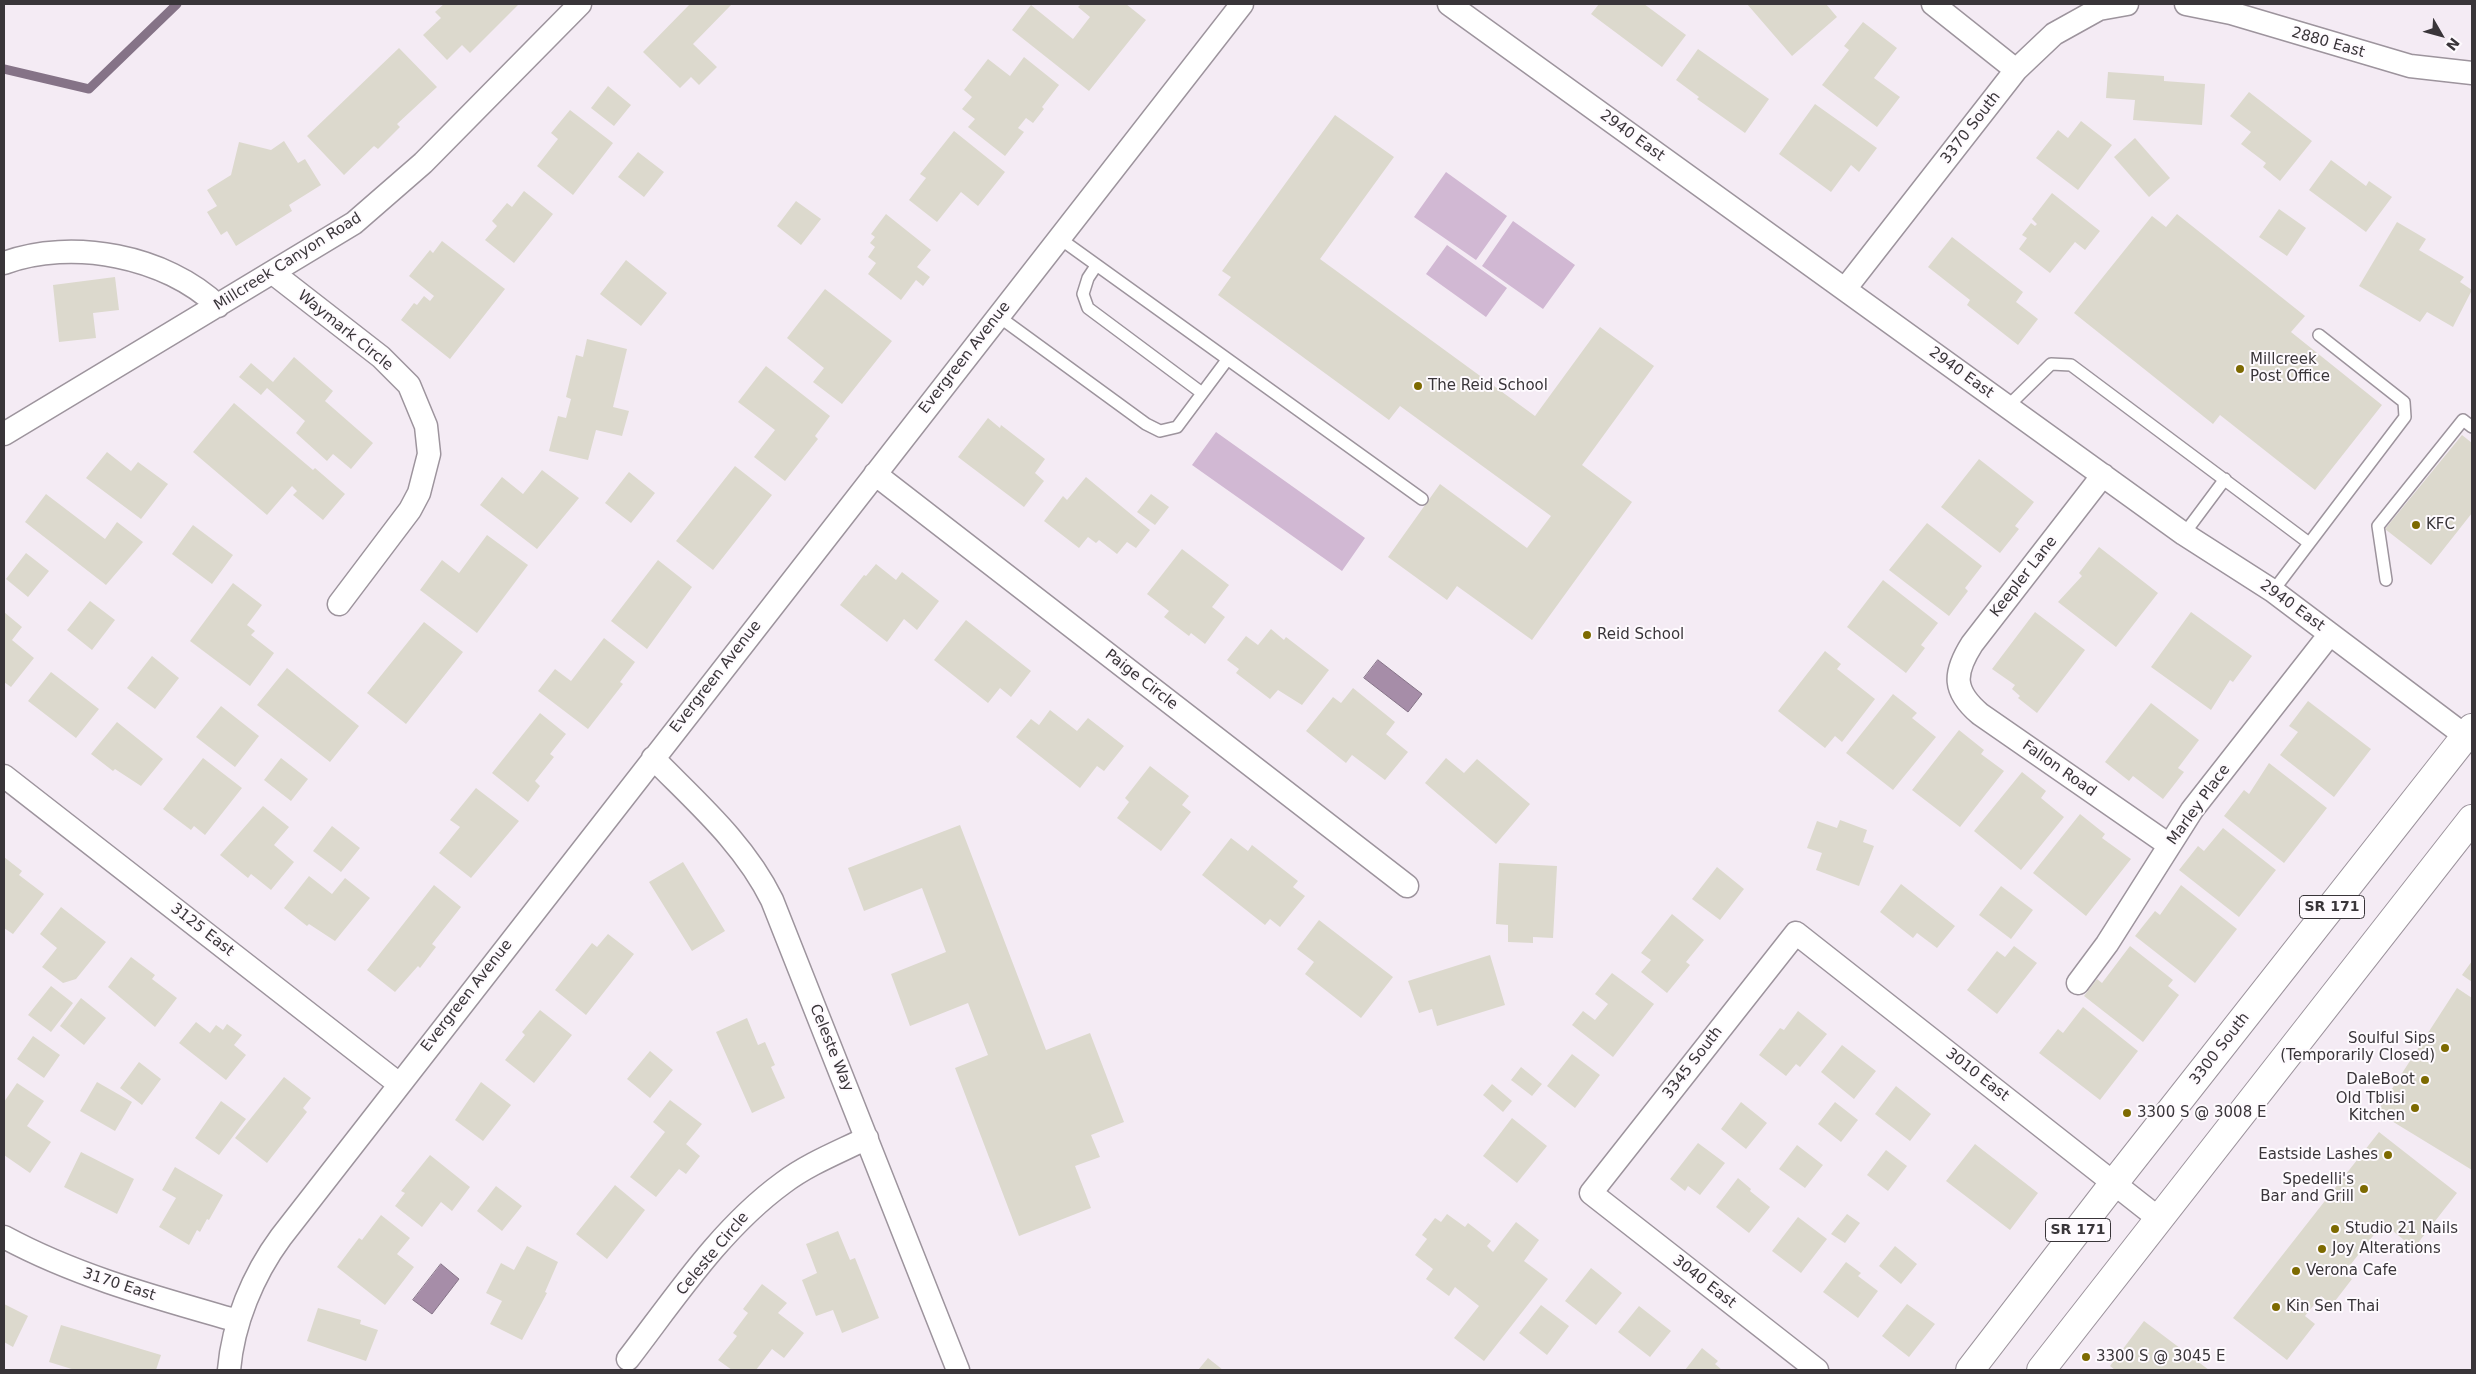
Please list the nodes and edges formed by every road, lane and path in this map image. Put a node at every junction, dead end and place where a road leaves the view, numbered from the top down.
1 (580, 4) edge
2 (1242, 4) edge
3 (1449, 4) edge
4 (1933, 4) edge
5 (2127, 4) edge
6 (2186, 4) edge
7 (2016, 70) junction
8 (2472, 74) edge
9 (1058, 238) junction
10 (4, 263) edge
11 (1096, 266) junction
12 (273, 273) junction
13 (1845, 289) junction
14 (218, 306) junction
15 (998, 316) junction
16 (2319, 335) dead end
17 (1227, 360) junction
18 (1202, 393) junction
19 (2008, 406) junction
20 (2472, 427) edge
21 (4, 434) edge
22 (875, 474) junction
23 (2103, 475) junction
24 (2226, 479) junction
25 (1422, 499) dead end
26 (2184, 534) junction
27 (2310, 543) junction
28 (2386, 580) dead end
29 (2273, 590) junction
30 (339, 604) dead end
31 (2330, 634) junction
32 (1958, 685) joint
33 (2470, 735) edge
34 (653, 758) junction
35 (4, 776) edge
36 (2472, 819) edge
37 (2169, 845) junction
38 (1407, 886) dead end
39 (1796, 933) joint
40 (2078, 982) dead end
41 (399, 1084) junction
42 (867, 1138) junction
43 (2114, 1183) junction
44 (1591, 1193) joint
45 (2158, 1218) junction
46 (4, 1237) edge
47 (238, 1321) junction
48 (628, 1359) dead end
49 (229, 1370) edge
50 (958, 1370) edge
51 (1818, 1370) edge
52 (1970, 1370) edge
53 (2041, 1370) edge

1 - 12 street, Millcreek Canyon Road
2 - 9 street, Evergreen Avenue
3 - 13 street, 2940 East
4 - 7 street
5 - 7 street, 3370 South
6 - 8 street, 2880 East
7 - 13 street, 3370 South
9 - 11 lane
9 - 15 street, Evergreen Avenue
10 - 14 street
11 - 17 lane
11 - 18 lane
12 - 14 street, Millcreek Canyon Road
12 - 30 street, Waymark Circle
13 - 19 street, 2940 East
14 - 21 street, Millcreek Canyon Road
15 - 18 lane
15 - 22 street, Evergreen Avenue
16 - 27 lane
17 - 18 lane
17 - 25 lane
19 - 23 street, 2940 East
19 - 24 lane
20 - 28 lane
22 - 34 street, Evergreen Avenue
22 - 38 street, Paige Circle
23 - 26 street, 2940 East
23 - 32 street, Keepler Lane
24 - 26 lane
24 - 27 lane
26 - 29 street, 2940 East
27 - 29 lane
29 - 31 street, 2940 East
31 - 33 street, 2940 East
31 - 37 street, Marley Place
32 - 37 street, Fallon Road
33 - 43 main road, 3300 South / SR 171
34 - 41 street, Evergreen Avenue
34 - 42 street, Celeste Way
35 - 41 street, 3125 East
36 - 45 main road
37 - 40 street, Marley Place
39 - 43 street, 3010 East
39 - 44 street, 3345 South
41 - 47 street, Evergreen Avenue
42 - 48 street, Celeste Circle
42 - 50 street, Celeste Way
43 - 45 street, 3010 East
43 - 52 main road, 3300 South / SR 171
44 - 51 street, 3040 East
45 - 53 main road
46 - 47 street, 3170 East
47 - 49 street, Evergreen Avenue

